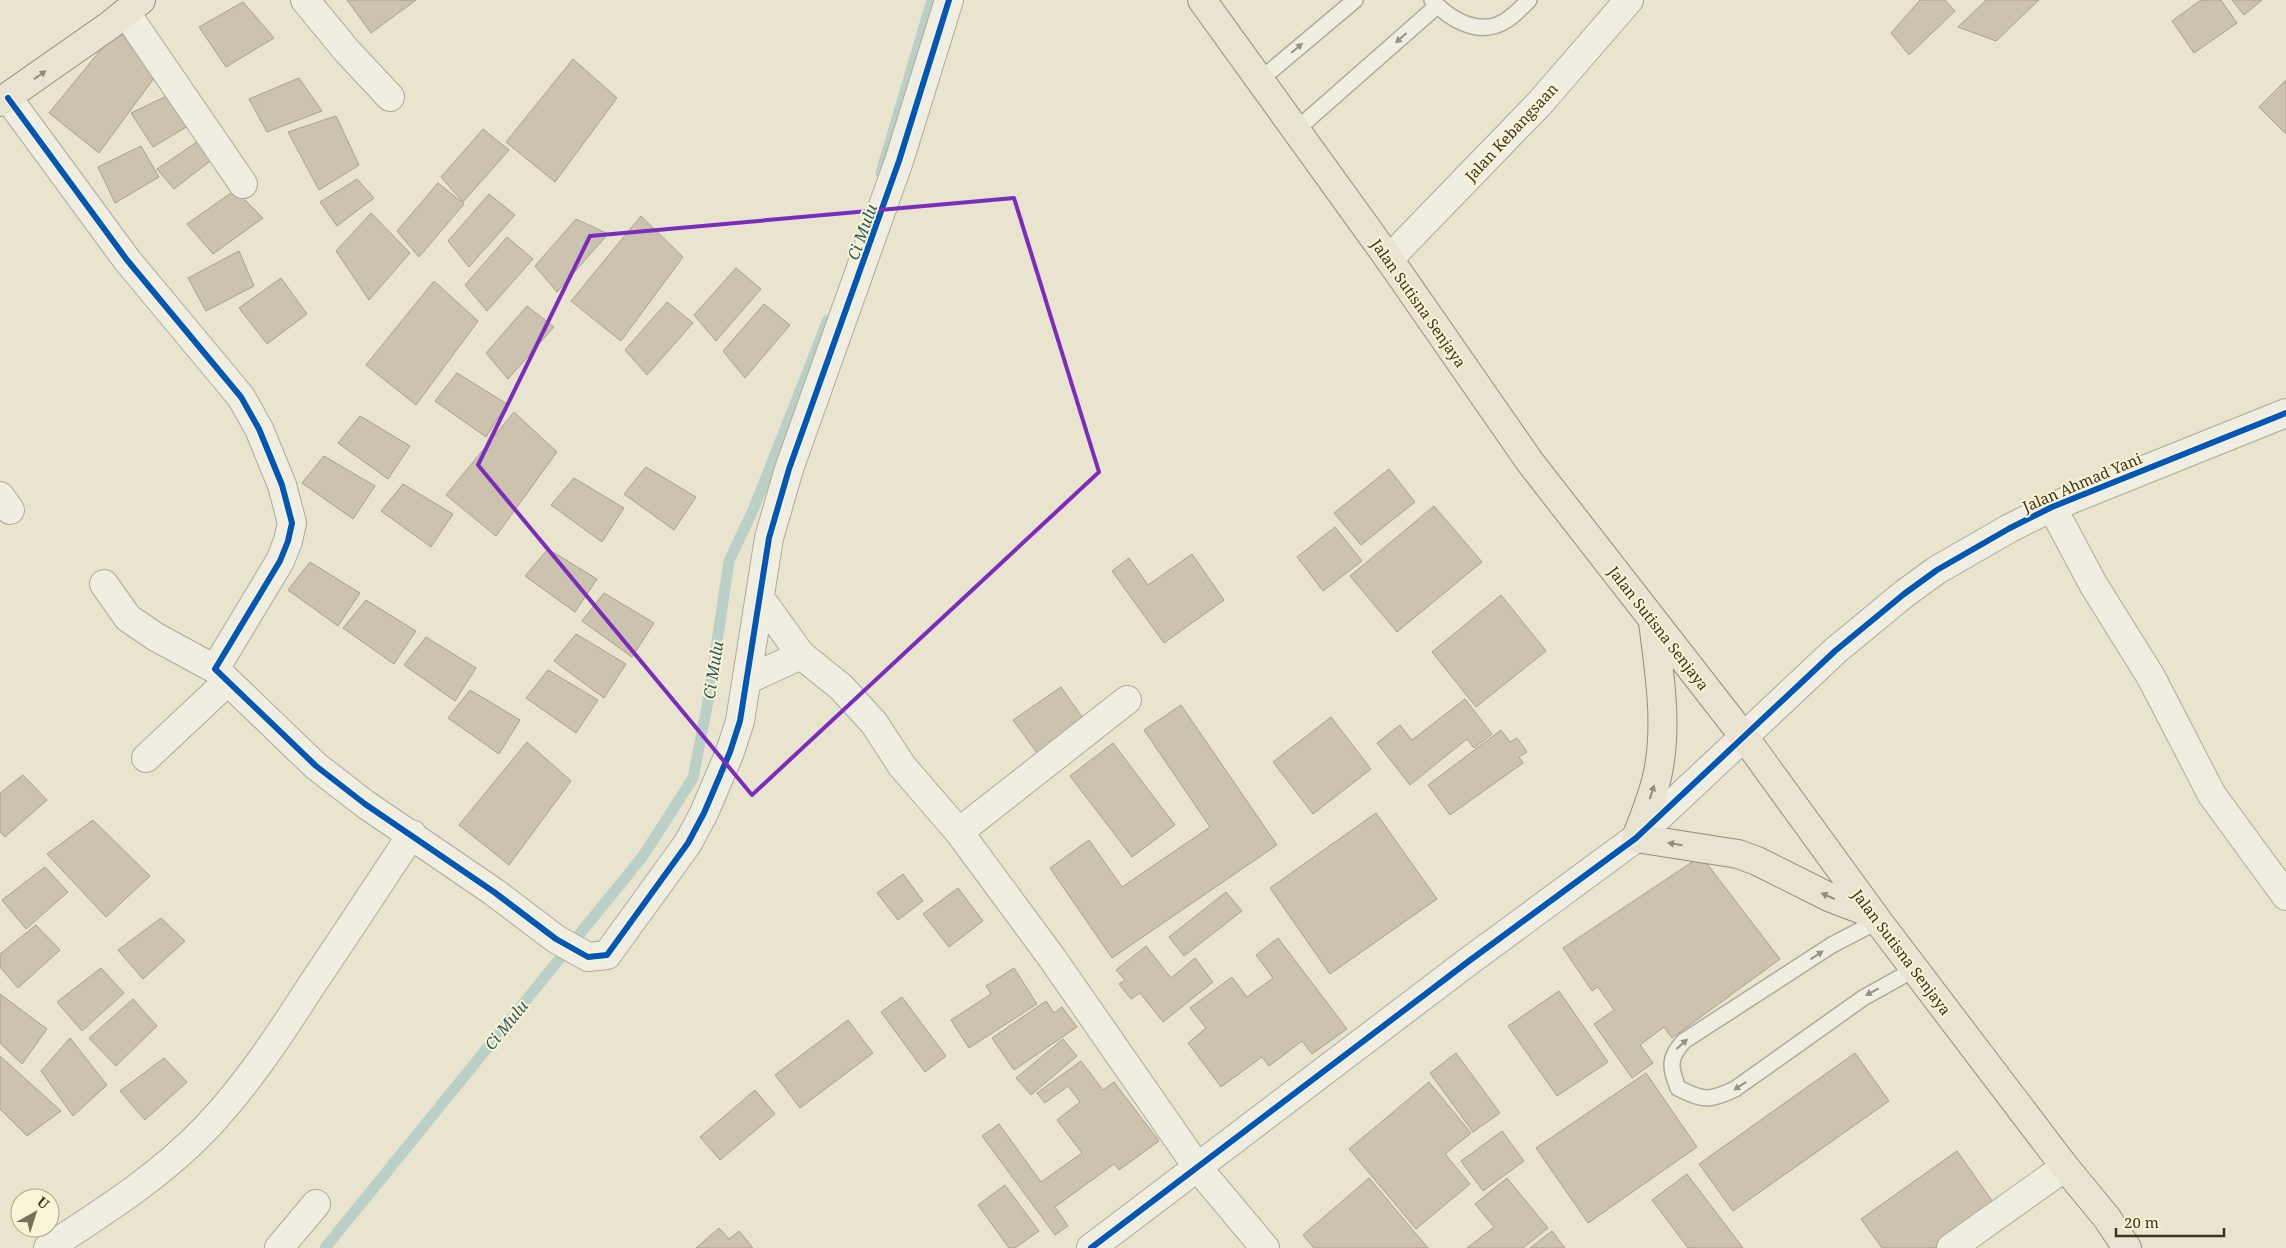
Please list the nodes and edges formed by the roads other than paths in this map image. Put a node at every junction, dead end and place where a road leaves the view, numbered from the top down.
1 (305, 0) edge
2 (949, 0) edge
3 (1202, 0) edge
4 (1356, 0) edge
5 (1529, 0) edge
6 (1629, 0) edge
7 (1435, 3) edge
8 (133, 6) edge
9 (1260, 80) junction
10 (390, 97) dead end
11 (4, 100) edge
12 (1296, 130) junction
13 (243, 184) dead end
14 (1389, 259) junction
15 (2286, 413) edge
16 (2052, 507) junction
17 (104, 584) dead end
18 (760, 598) junction
19 (1653, 621) junction
20 (801, 655) junction
21 (221, 676) junction
22 (747, 680) junction
23 (1128, 700) dead end
24 (1745, 738) junction
25 (146, 758) dead end
26 (959, 832) junction
27 (412, 834) junction
28 (1636, 838) junction
29 (2286, 896) edge
30 (1876, 917) junction
31 (1915, 969) junction
32 (2065, 1167) junction
33 (1198, 1168) junction
34 (316, 1204) dead end
35 (48, 1248) edge
36 (280, 1248) edge
37 (1091, 1248) edge
38 (1265, 1248) edge
39 (1951, 1248) edge
40 (2128, 1248) edge

1 - 10 street
2 - 18 street
3 - 9 main road, Jalan Sutisna Senjaya
9 -> 4 lane
5 - 7 lane
6 - 14 street, Jalan Kebangsaan
7 -> 12 lane
11 -> 8 main road
8 - 13 street
9 - 12 main road, Jalan Sutisna Senjaya
11 - 21 street
12 - 14 main road, Jalan Sutisna Senjaya
14 - 19 main road, Jalan Sutisna Senjaya
15 - 16 street, Jalan Ahmad Yani
16 - 24 street, Jalan Ahmad Yani
16 - 29 street
17 - 21 street
18 - 20 street
18 - 22 street
19 - 24 main road, Jalan Sutisna Senjaya
28 -> 19 main road
20 - 22 street
20 - 26 street
21 - 25 street
21 - 27 street
22 - 27 street
23 - 26 street
24 - 28 street, Jalan Ahmad Yani
24 - 30 main road, Jalan Sutisna Senjaya
26 - 33 street
27 - 35 street
30 -> 28 main road
28 - 33 street, Jalan Ahmad Yani
30 - 31 main road, Jalan Sutisna Senjaya
31 -> 30 lane
31 - 32 main road, Jalan Sutisna Senjaya
32 - 39 street
32 - 40 main road, Jalan Sutisna Senjaya
33 - 37 street, Jalan Ahmad Yani
33 - 38 street
34 - 36 street

